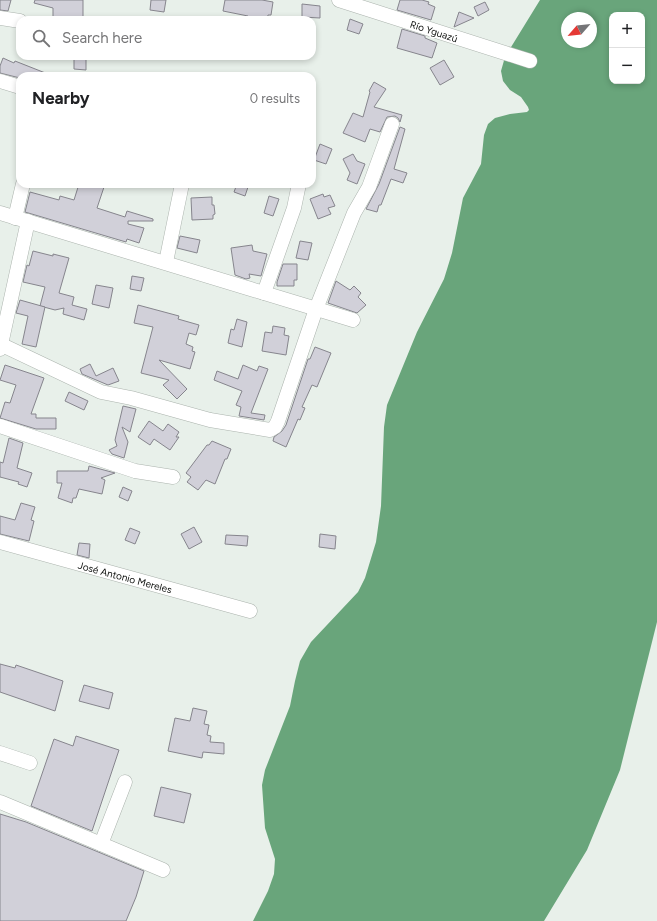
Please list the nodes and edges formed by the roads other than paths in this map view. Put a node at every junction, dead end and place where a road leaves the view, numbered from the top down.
1 (338, 0) edge
2 (0, 18) edge
3 (16, 20) edge
4 (530, 61) dead end
5 (0, 81) edge
6 (16, 86) edge
7 (392, 124) dead end
8 (23, 188) edge
9 (181, 188) edge
10 (298, 188) edge
11 (0, 213) edge
12 (22, 219) junction
13 (166, 262) junction
14 (264, 293) junction
15 (316, 309) junction
16 (353, 320) dead end
17 (0, 346) edge
18 (0, 426) edge
19 (173, 477) dead end
20 (0, 542) edge
21 (250, 611) dead end
22 (0, 754) edge
23 (30, 763) dead end
24 (125, 782) dead end
25 (0, 802) edge
26 (101, 844) junction
27 (163, 870) dead end

1 - 4 street, Río Yguazú
2 - 3 street
5 - 6 street
7 - 15 street
8 - 12 street
9 - 13 street
10 - 14 street
11 - 12 street
12 - 13 street
12 - 17 street
13 - 14 street
14 - 15 street
15 - 16 street
15 - 17 street
18 - 19 street
20 - 21 street, José Antonio Mereles
22 - 23 street
24 - 26 street
25 - 26 street
26 - 27 street

